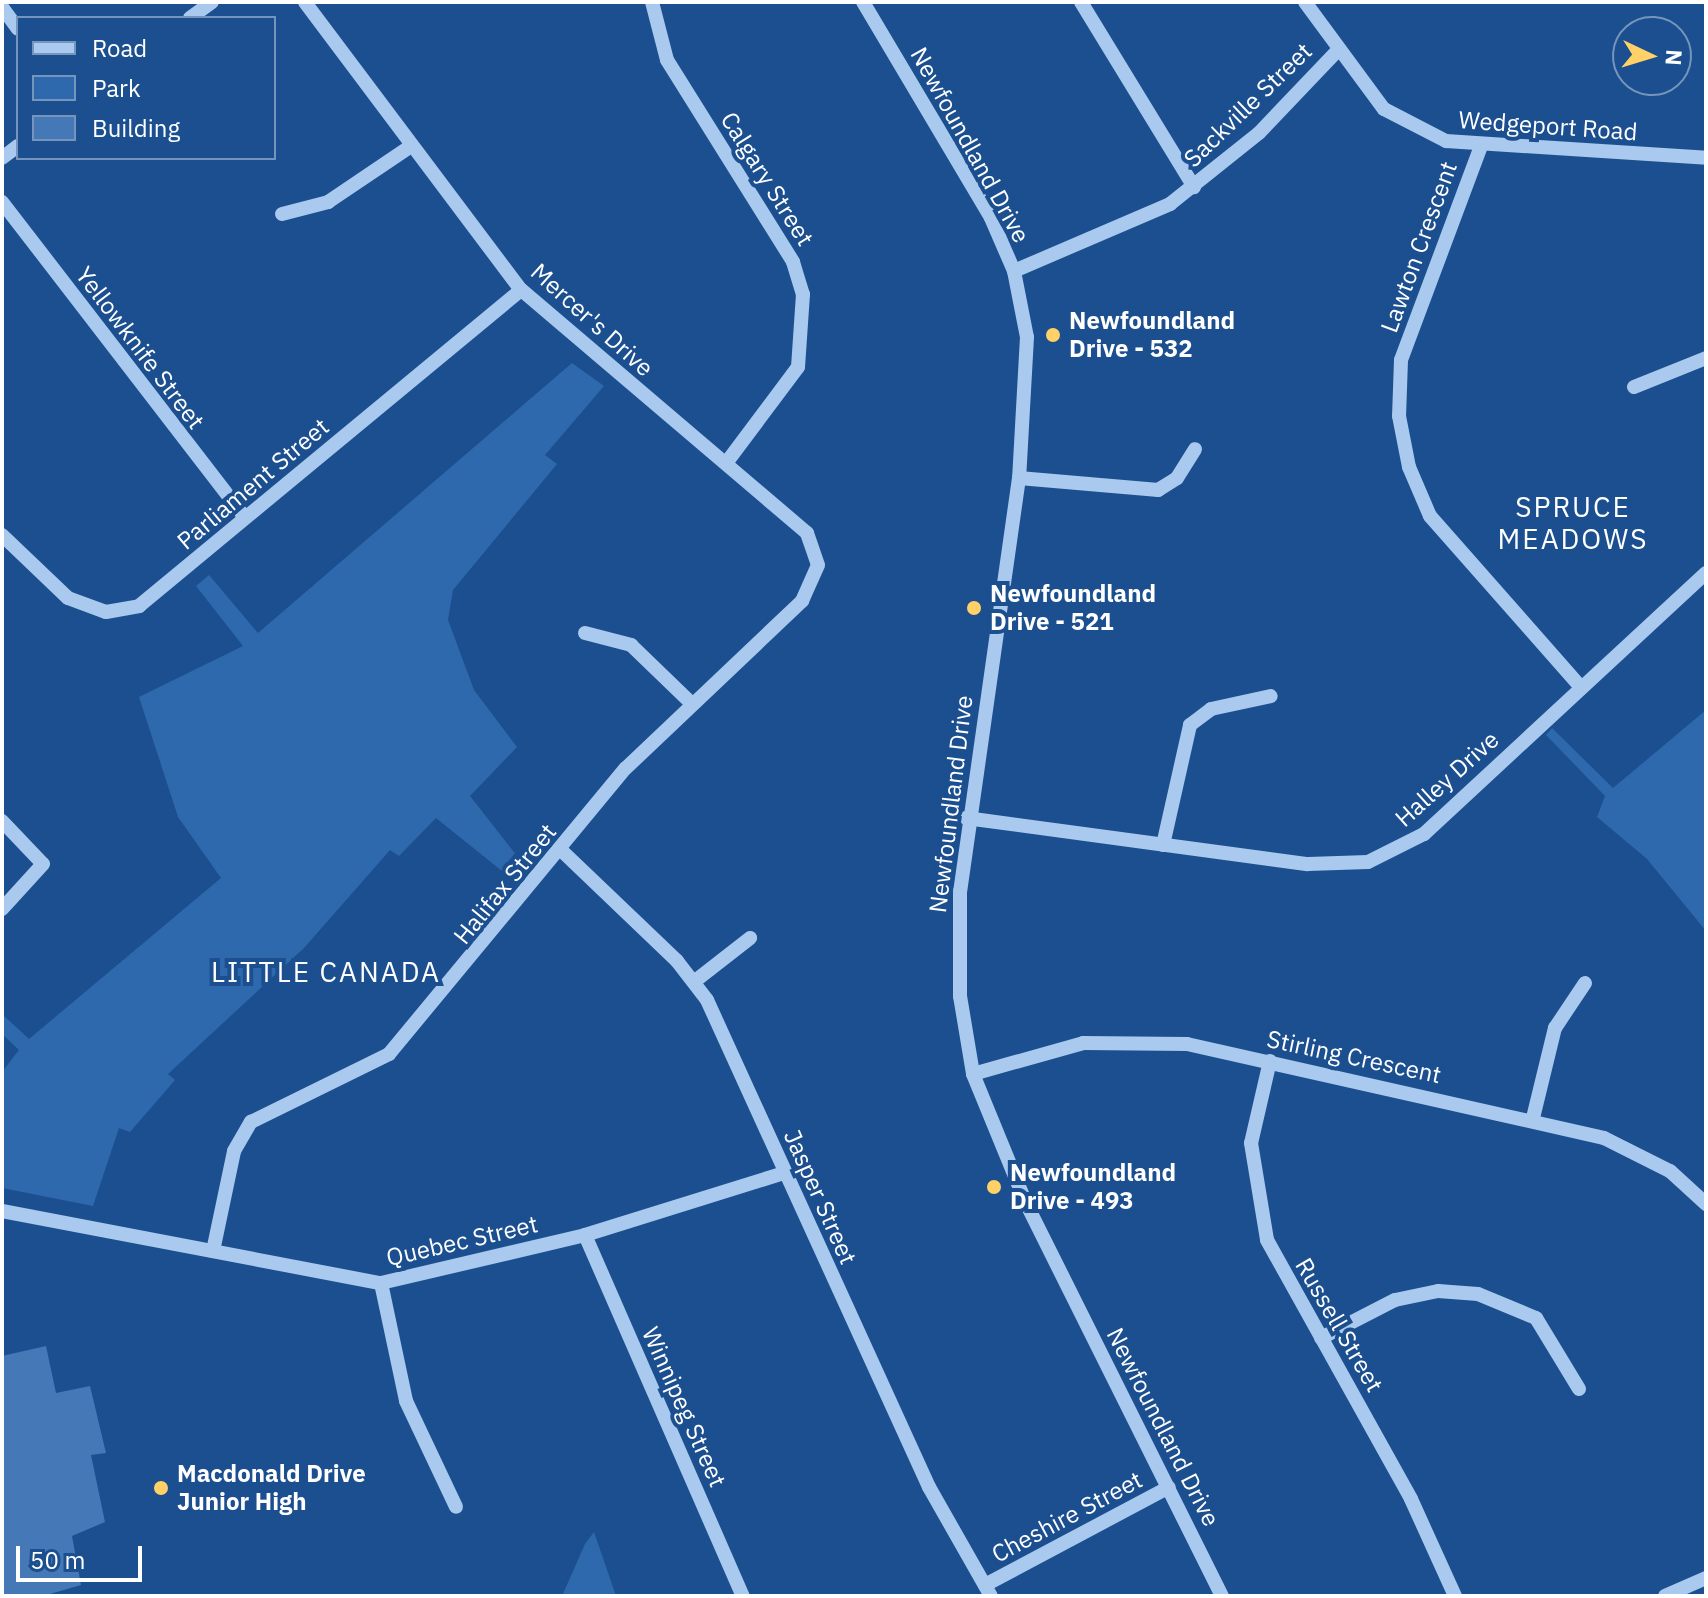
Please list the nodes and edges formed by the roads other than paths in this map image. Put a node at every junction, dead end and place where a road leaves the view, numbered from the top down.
1 (212, 2) edge
2 (305, 2) edge
3 (652, 2) edge
4 (863, 2) edge
5 (1081, 2) edge
6 (1305, 2) edge
7 (2, 7) edge
8 (193, 16) edge
9 (16, 26) edge
10 (1338, 50) junction
11 (411, 146) junction
12 (1481, 146) junction
13 (1706, 158) edge
14 (1194, 187) junction
15 (2, 202) edge
16 (282, 214) dead end
17 (1014, 271) junction
18 (521, 290) junction
19 (1706, 358) edge
20 (1634, 387) dead end
21 (1195, 449) dead end
22 (727, 462) junction
23 (1019, 478) junction
24 (245, 517) junction
25 (2, 535) edge
26 (818, 565) joint
27 (1706, 573) edge
28 (585, 633) dead end
29 (1580, 686) junction
30 (1271, 696) dead end
31 (689, 701) junction
32 (966, 818) junction
33 (2, 821) edge
34 (1163, 845) junction
35 (562, 851) junction
36 (2, 909) edge
37 (750, 938) dead end
38 (695, 981) junction
39 (1585, 983) dead end
40 (1270, 1061) junction
41 (973, 1074) junction
42 (1533, 1118) junction
43 (784, 1173) junction
44 (1706, 1204) edge
45 (2, 1211) edge
46 (585, 1235) junction
47 (213, 1251) junction
48 (381, 1283) junction
49 (1321, 1338) junction
50 (1579, 1389) dead end
51 (1169, 1487) junction
52 (456, 1507) dead end
53 (1706, 1578) edge
54 (988, 1590) edge
55 (743, 1596) edge
56 (1222, 1596) edge
57 (1455, 1596) edge
58 (1665, 1596) edge

1 - 8 street
2 - 11 street, Mercer's Drive
3 - 22 street, Calgary Street
4 - 17 street, Newfoundland Drive
5 - 14 street
6 - 10 street, Wedgeport Road
7 - 9 street
10 - 12 street, Wedgeport Road
10 - 14 street, Sackville Street
11 - 16 street
11 - 18 street, Mercer's Drive
12 - 13 street, Wedgeport Road
12 - 29 street, Lawton Crescent
14 - 17 street, Sackville Street
15 - 24 street, Yellowknife Street
17 - 23 street, Newfoundland Drive
18 - 22 street, Mercer's Drive
18 - 24 street, Parliament Street
19 - 20 street
21 - 23 street
22 - 26 street, Mercer's Drive
23 - 32 street, Newfoundland Drive
24 - 25 street, Parliament Street
26 - 31 street, Halifax Street
27 - 29 street, Halley Drive
28 - 31 street
29 - 34 street, Halley Drive
30 - 34 street
31 - 35 street, Halifax Street
32 - 34 street, Halley Drive
32 - 41 street, Newfoundland Drive
33 - 36 street
35 - 38 street, Jasper Street
35 - 47 street, Halifax Street
37 - 38 street
38 - 43 street, Jasper Street
39 - 42 street
40 - 41 street, Stirling Crescent
40 - 42 street, Stirling Crescent
40 - 49 street, Russell Street
41 - 51 street, Newfoundland Drive
42 - 44 street, Stirling Crescent
43 - 46 street, Quebec Street
43 - 54 street, Jasper Street
45 - 47 street, Quebec Street
46 - 48 street, Quebec Street
46 - 55 street, Winnipeg Street
47 - 48 street, Quebec Street
48 - 52 street
49 - 50 street
49 - 57 street, Russell Street
51 - 54 street, Cheshire Street
51 - 56 street, Newfoundland Drive
53 - 58 street

